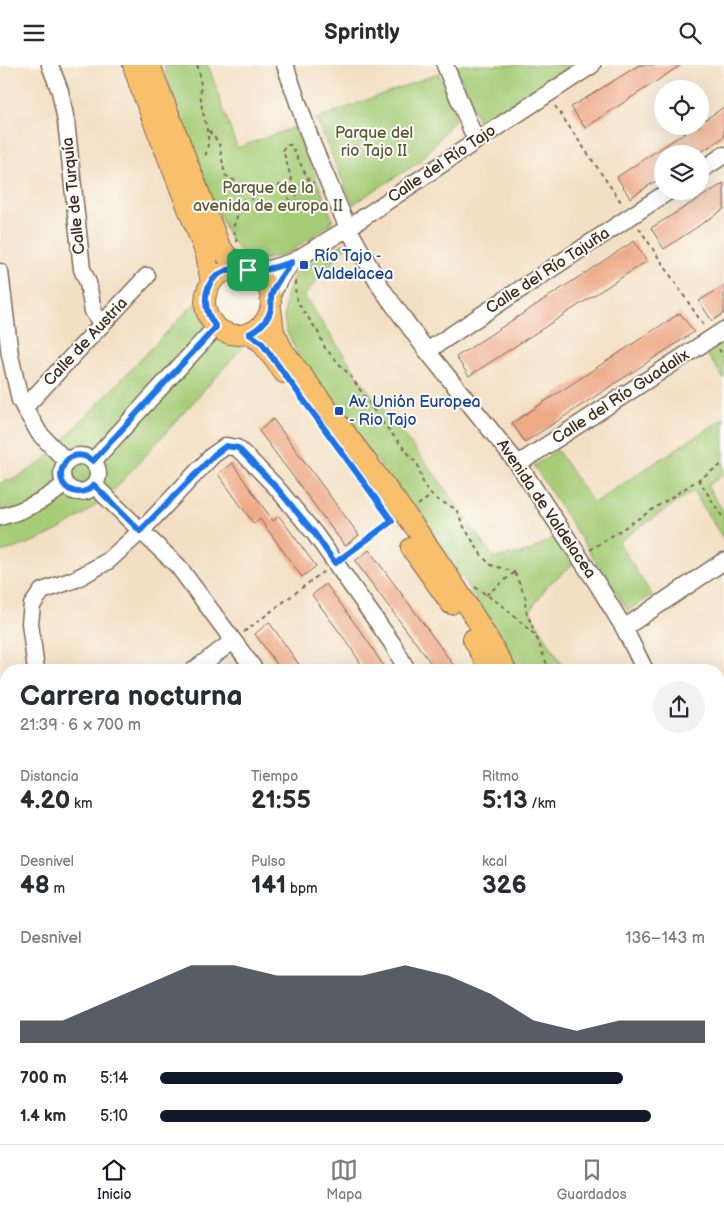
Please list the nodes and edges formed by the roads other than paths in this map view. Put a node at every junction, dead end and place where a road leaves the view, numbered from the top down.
1 (50, 65) edge
2 (133, 65) edge
3 (150, 65) edge
4 (286, 65) edge
5 (445, 65) edge
6 (592, 65) edge
7 (476, 141) junction
8 (724, 155) edge
9 (709, 165) edge
10 (655, 200) edge
11 (348, 228) junction
12 (292, 262) junction
13 (249, 270) junction
14 (0, 272) edge
15 (147, 276) dead end
16 (211, 283) junction
17 (271, 302) junction
18 (102, 325) junction
19 (216, 327) junction
20 (724, 330) edge
21 (249, 334) junction
22 (427, 351) junction
23 (24, 408) junction
24 (66, 461) junction
25 (93, 461) junction
26 (518, 464) junction
27 (64, 485) junction
28 (94, 485) junction
29 (0, 517) edge
30 (140, 531) junction
31 (724, 561) edge
32 (624, 627) junction
33 (233, 641) junction
34 (35, 664) edge
35 (202, 664) edge
36 (250, 664) edge
37 (403, 664) edge
38 (487, 664) edge
39 (503, 664) edge
40 (641, 664) edge

1 - 18 street, Calle de Turquía
2 - 16 main road
3 - 13 main road
4 - 11 street, Avenida de Valdelacea
5 - 7 street
6 - 7 street, Calle del Río Tajo
7 - 11 street, Calle del Río Tajo
8 - 9 street
10 - 22 street, Calle del Río Tajuña
11 - 12 street, Calle del Río Tajo
11 - 22 street, Avenida de Valdelacea
12 - 13 street, Calle del Río Tajo
12 - 17 street, Calle del Río Tajo
13 - 16 main road
13 - 17 main road
14 - 23 street
15 - 18 street, Calle de Austria
16 - 19 main road
17 - 21 main road
17 - 39 main road
18 - 23 street, Calle de Austria
19 - 21 main road
19 - 25 street
20 - 26 street, Calle del Río Guadalix
21 - 38 main road
22 - 26 street, Avenida de Valdelacea
23 - 24 street
24 - 25 street
24 - 27 street
25 - 28 street
26 - 32 street, Avenida de Valdelacea
27 - 28 street
27 - 29 street
28 - 30 street
30 - 33 street
30 - 34 street
30 - 37 street
31 - 32 street
32 - 40 street, Avenida de Valdelacea
33 - 35 street
33 - 36 street

